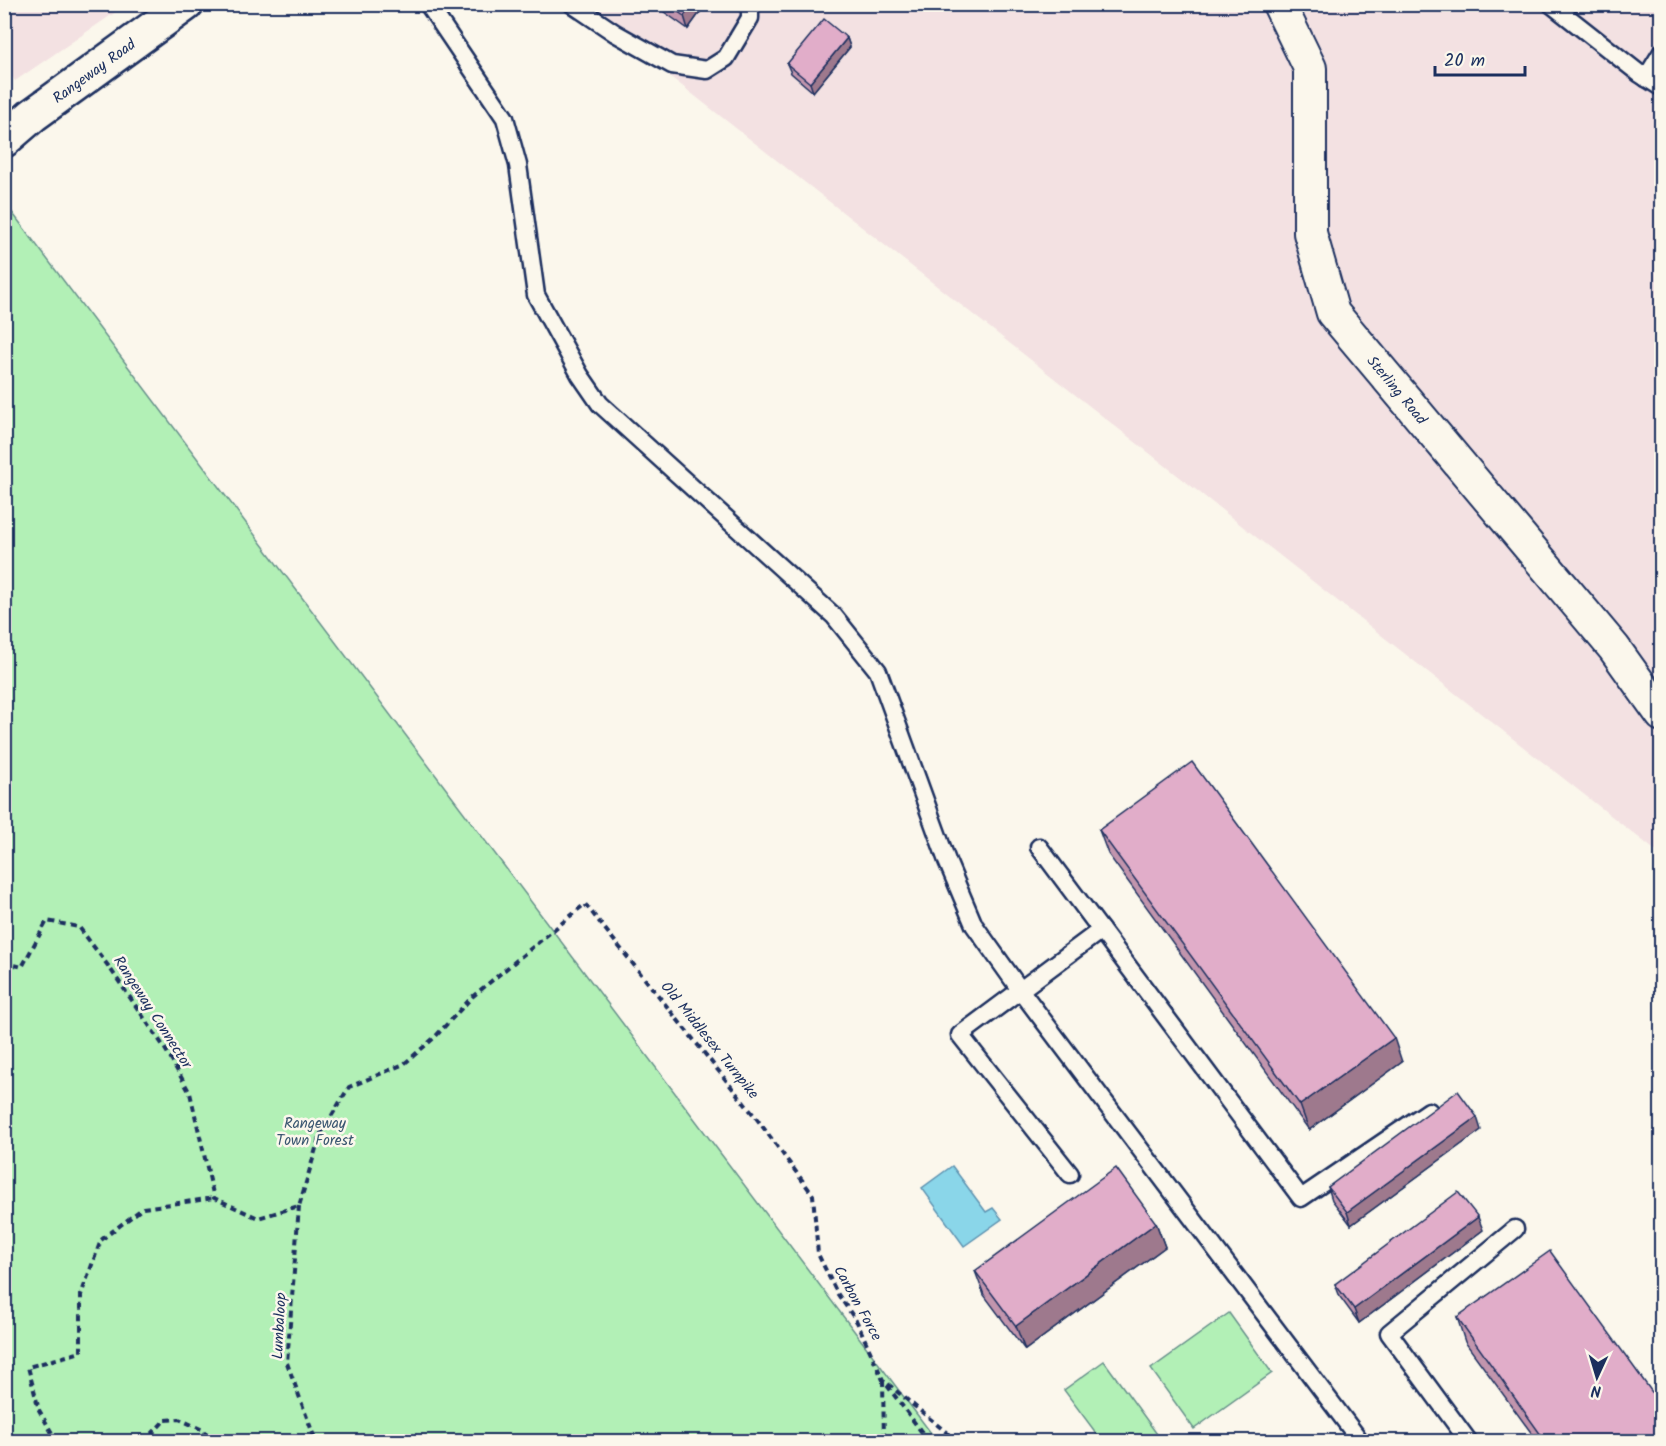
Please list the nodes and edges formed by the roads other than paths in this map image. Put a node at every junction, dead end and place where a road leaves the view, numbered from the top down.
1 (428, 4) edge
2 (572, 4) edge
3 (750, 4) edge
4 (1279, 4) edge
5 (1551, 4) edge
6 (184, 5) edge
7 (1662, 52) edge
8 (1646, 78) junction
9 (1662, 88) edge
10 (4, 140) edge
11 (1662, 715) edge
12 (1039, 846) dead end
13 (1101, 930) junction
14 (1021, 991) junction
15 (1429, 1111) edge
16 (1070, 1174) dead end
17 (1515, 1229) dead end
18 (1361, 1442) edge
19 (1469, 1442) edge

1 - 14 lane
2 - 3 lane
4 - 11 street, Sterling Road
5 - 8 lane
6 - 10 street, Rangeway Road
7 - 8 lane
8 - 9 lane
12 - 13 lane
13 - 14 lane
13 - 15 lane
14 - 16 lane
14 - 18 lane
17 - 19 lane

